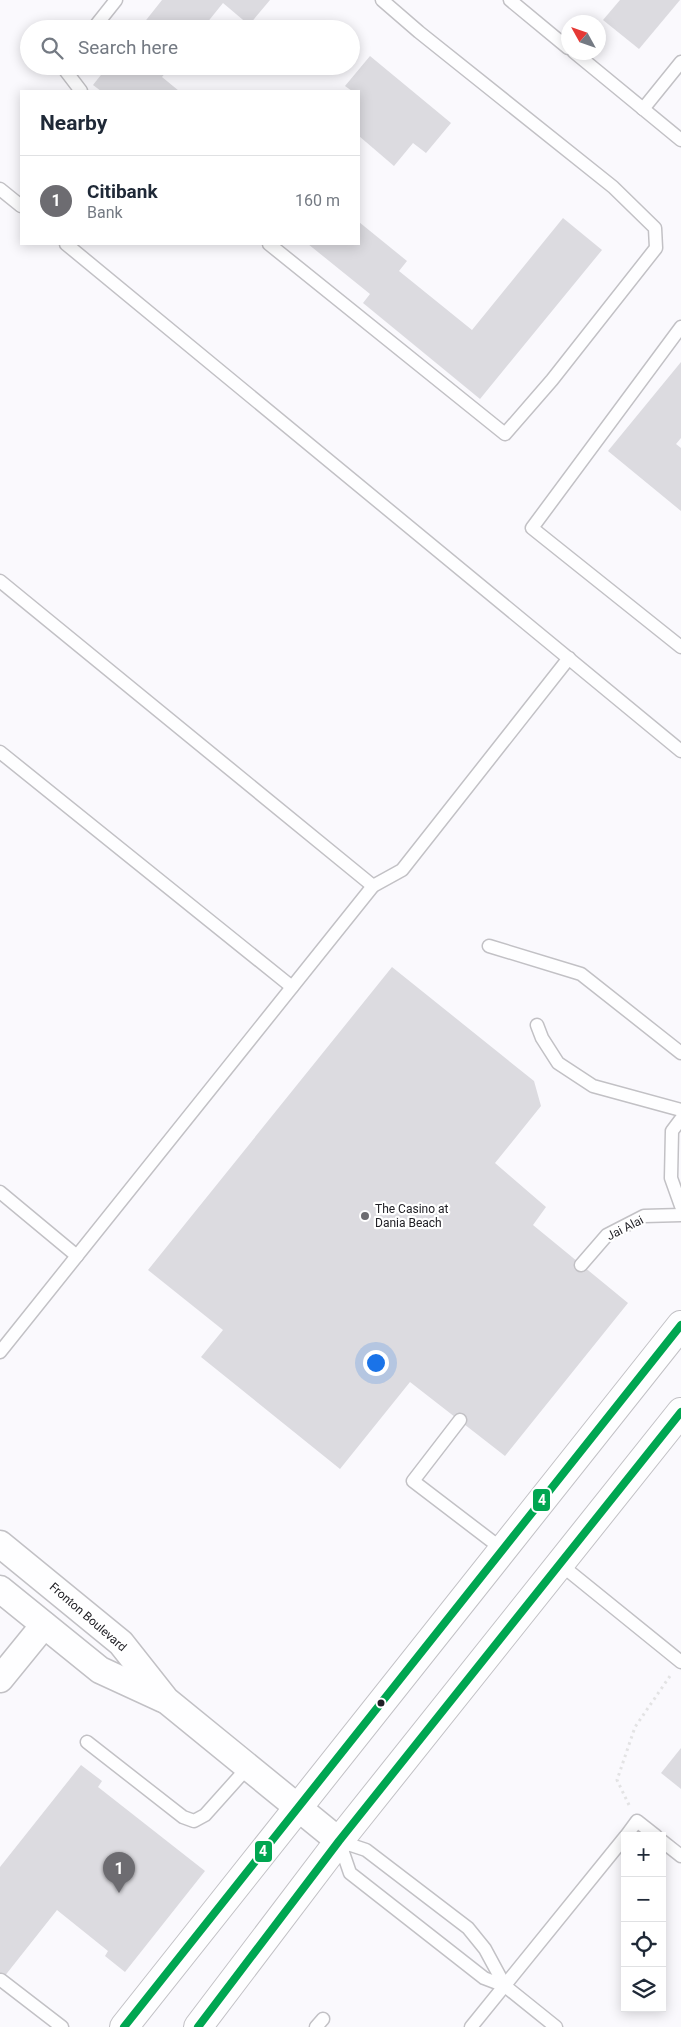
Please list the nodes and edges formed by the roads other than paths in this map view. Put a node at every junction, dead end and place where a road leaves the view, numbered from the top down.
1 (116, 0) edge
2 (382, 0) edge
3 (510, 0) edge
4 (100, 20) edge
5 (561, 42) edge
6 (584, 60) edge
7 (681, 62) edge
8 (69, 75) edge
9 (80, 90) edge
10 (643, 109) junction
11 (681, 140) edge
12 (0, 189) edge
13 (20, 205) edge
14 (67, 245) edge
15 (270, 245) edge
16 (681, 327) edge
17 (0, 581) edge
18 (681, 647) edge
19 (569, 658) junction
20 (681, 751) edge
21 (0, 752) edge
22 (373, 886) junction
23 (489, 946) dead end
24 (292, 987) junction
25 (536, 1025) dead end
26 (681, 1053) edge
27 (681, 1110) edge
28 (681, 1119) edge
29 (0, 1192) edge
30 (681, 1206) edge
31 (681, 1215) edge
32 (77, 1256) junction
33 (581, 1265) dead end
34 (681, 1325) edge
35 (0, 1352) edge
36 (681, 1412) edge
37 (460, 1420) dead end
38 (0, 1544) edge
39 (502, 1549) junction
40 (560, 1564) junction
41 (0, 1589) edge
42 (44, 1625) junction
43 (681, 1661) edge
44 (0, 1679) edge
45 (166, 1700) junction
46 (87, 1742) dead end
47 (248, 1767) junction
48 (297, 1807) junction
49 (628, 1832) edge
50 (651, 1832) edge
51 (339, 1841) junction
52 (621, 1841) edge
53 (666, 1844) edge
54 (681, 1856) edge
55 (1, 1980) dead end
56 (505, 1986) junction
57 (62, 2027) edge
58 (124, 2027) edge
59 (198, 2027) edge
60 (471, 2027) edge
61 (556, 2027) edge

1 - 4 lane
2 - 15 lane
3 - 5 lane
6 - 10 lane
7 - 10 lane
8 - 9 lane
10 - 11 lane
12 - 13 lane
14 - 19 lane
16 - 18 lane
17 - 22 lane
19 - 20 lane
19 - 22 lane
21 - 24 lane
22 - 24 lane
23 - 26 lane
24 - 32 lane
25 - 27 lane
28 - 30 lane
29 - 32 lane
31 - 33 lane, Jai Alai
32 - 35 lane
34 - 39 main road
36 - 40 main road
37 - 39 lane
38 - 45 street, Fronton Boulevard
39 - 48 main road
40 - 43 lane
40 - 51 main road
41 - 42 street, Fronton Boulevard
42 - 44 street
42 - 45 street, Fronton Boulevard
45 - 47 street, Fronton Boulevard
46 - 47 lane
47 - 48 street, Fronton Boulevard
48 - 51 street, Fronton Boulevard
48 - 58 main road
49 - 50 lane
51 - 56 lane
51 - 56 lane
51 - 59 main road
52 - 56 lane
53 - 54 lane
55 - 57 lane
56 - 60 lane
56 - 61 lane

